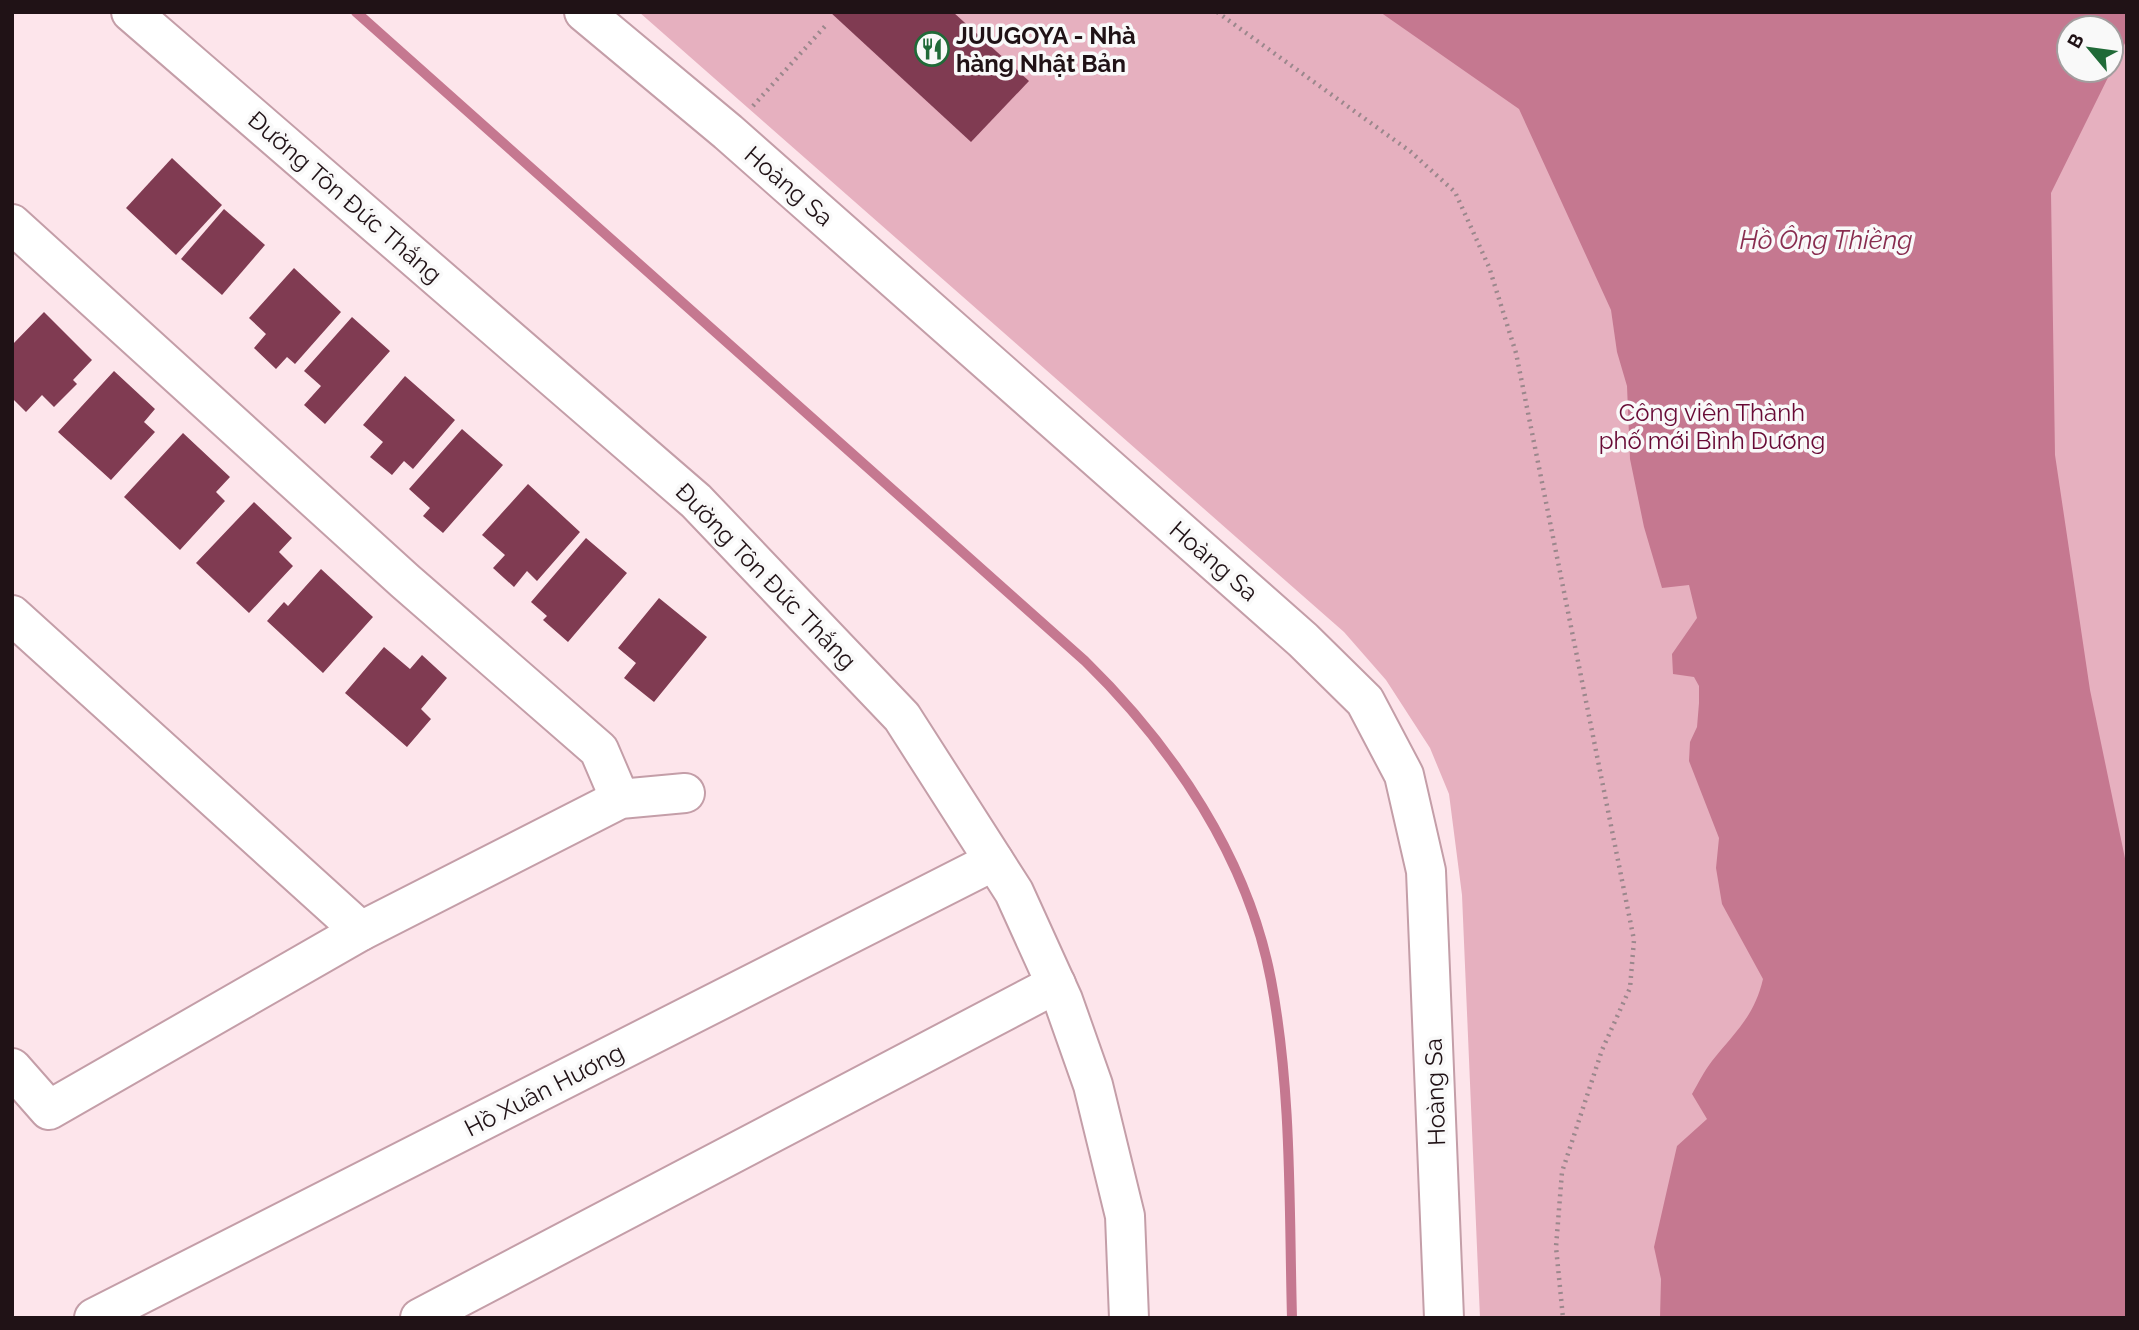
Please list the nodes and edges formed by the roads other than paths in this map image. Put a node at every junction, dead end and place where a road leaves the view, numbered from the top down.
1 (131, 12) edge
2 (584, 12) edge
3 (12, 224) edge
4 (12, 615) edge
5 (685, 793) dead end
6 (620, 799) junction
7 (994, 861) junction
8 (361, 931) junction
9 (1056, 984) junction
10 (12, 1068) edge
11 (94, 1318) edge
12 (420, 1318) edge
13 (1129, 1318) edge
14 (1444, 1318) edge

1 - 7 street, Đường Tôn Đức Thắng
2 - 14 street, Hoàng Sa
3 - 6 street
4 - 8 street
5 - 6 street
6 - 8 street
7 - 9 street, Đường Tôn Đức Thắng
7 - 11 street, Hồ Xuân Hương
8 - 10 street
9 - 12 street
9 - 13 street, Đường Tôn Đức Thắng

